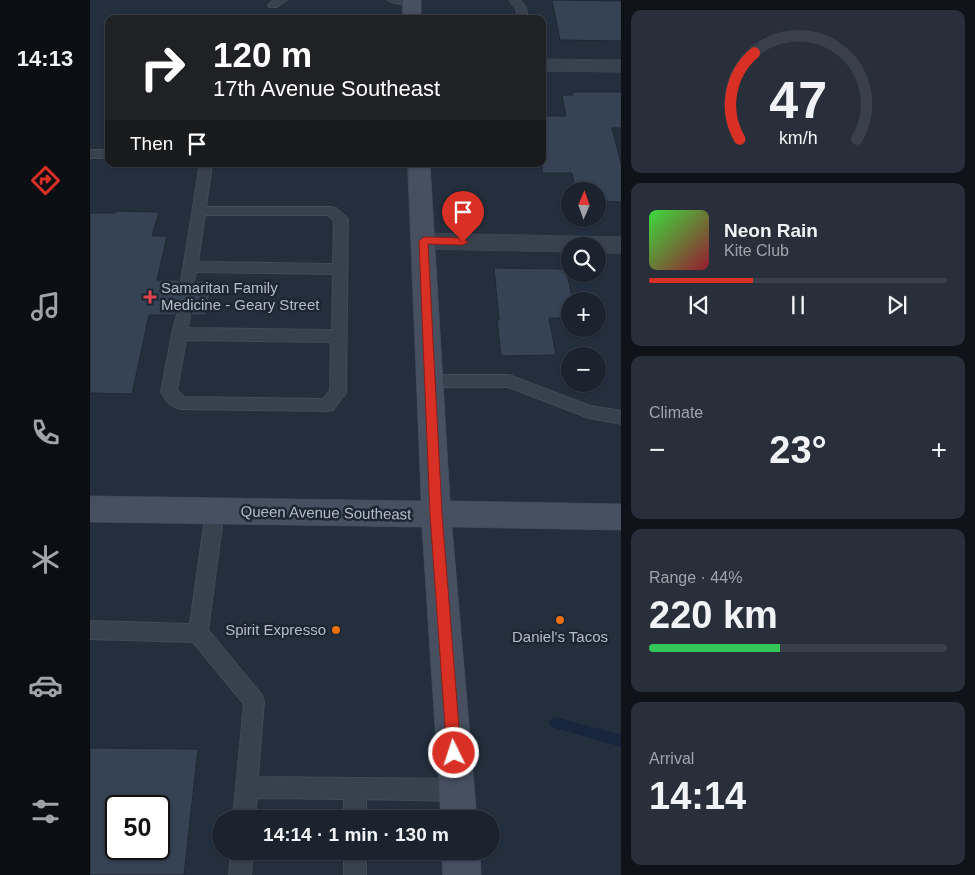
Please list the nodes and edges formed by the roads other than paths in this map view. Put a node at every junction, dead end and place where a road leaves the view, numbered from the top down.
1 (393, 0) edge
2 (412, 0) edge
3 (514, 0) edge
4 (412, 15) edge
5 (522, 15) edge
6 (546, 65) edge
7 (621, 66) edge
8 (90, 154) edge
9 (105, 154) edge
10 (205, 167) edge
11 (419, 167) edge
12 (198, 211) junction
13 (424, 241) junction
14 (621, 245) edge
15 (340, 269) junction
16 (182, 315) dead end
17 (179, 334) junction
18 (339, 336) junction
19 (430, 381) junction
20 (621, 418) edge
21 (90, 509) edge
22 (215, 511) junction
23 (436, 514) junction
24 (621, 517) edge
25 (90, 630) edge
26 (198, 633) junction
27 (247, 787) junction
28 (356, 788) junction
29 (457, 790) junction
30 (245, 810) edge
31 (356, 810) edge
32 (458, 810) edge
33 (241, 860) edge
34 (356, 860) edge
35 (461, 860) edge
36 (240, 875) edge
37 (356, 875) edge
38 (462, 875) edge

1 - 2 lane
2 - 4 main road
3 - 5 lane
6 - 7 street
8 - 9 lane
10 - 12 lane
11 - 13 main road
12 - 15 lane
12 - 15 lane
13 - 14 street
13 - 19 main road
15 - 18 lane
16 - 17 lane
17 - 18 lane
17 - 18 lane
19 - 20 lane
19 - 23 main road
21 - 22 main road, Queen Avenue Southeast
22 - 23 main road, Queen Avenue Southeast
22 - 26 lane
23 - 24 main road, Queen Avenue Southeast
23 - 29 main road
25 - 26 lane
26 - 27 lane
27 - 28 lane
27 - 30 lane
28 - 29 lane
28 - 31 lane
29 - 32 main road
33 - 36 lane
34 - 37 lane
35 - 38 main road

